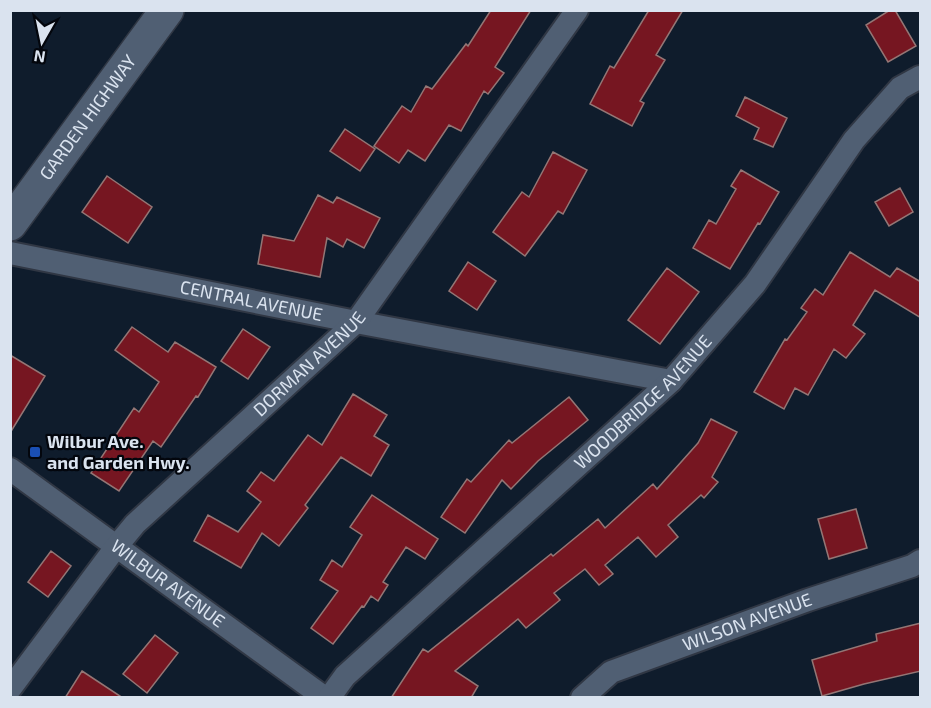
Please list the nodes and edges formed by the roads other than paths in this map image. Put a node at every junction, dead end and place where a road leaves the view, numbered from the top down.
1 (167, 10) edge
2 (577, 10) edge
3 (921, 77) edge
4 (10, 224) edge
5 (10, 253) edge
6 (356, 321) junction
7 (671, 381) junction
8 (10, 470) edge
9 (116, 547) junction
10 (921, 561) edge
11 (10, 689) edge
12 (327, 698) edge
13 (582, 698) edge

1 - 4 main road, GARDEN HIGHWAY
2 - 6 street, DORMAN AVENUE
3 - 7 street, WOODBRIDGE AVENUE
5 - 6 street, CENTRAL AVENUE
6 - 7 street, CENTRAL AVENUE
6 - 9 street, DORMAN AVENUE
7 - 12 street, WOODBRIDGE AVENUE
8 - 9 street, WILBUR AVENUE
9 - 11 street, DORMAN AVENUE
9 - 12 street, WILBUR AVENUE
10 - 13 street, WILSON AVENUE

